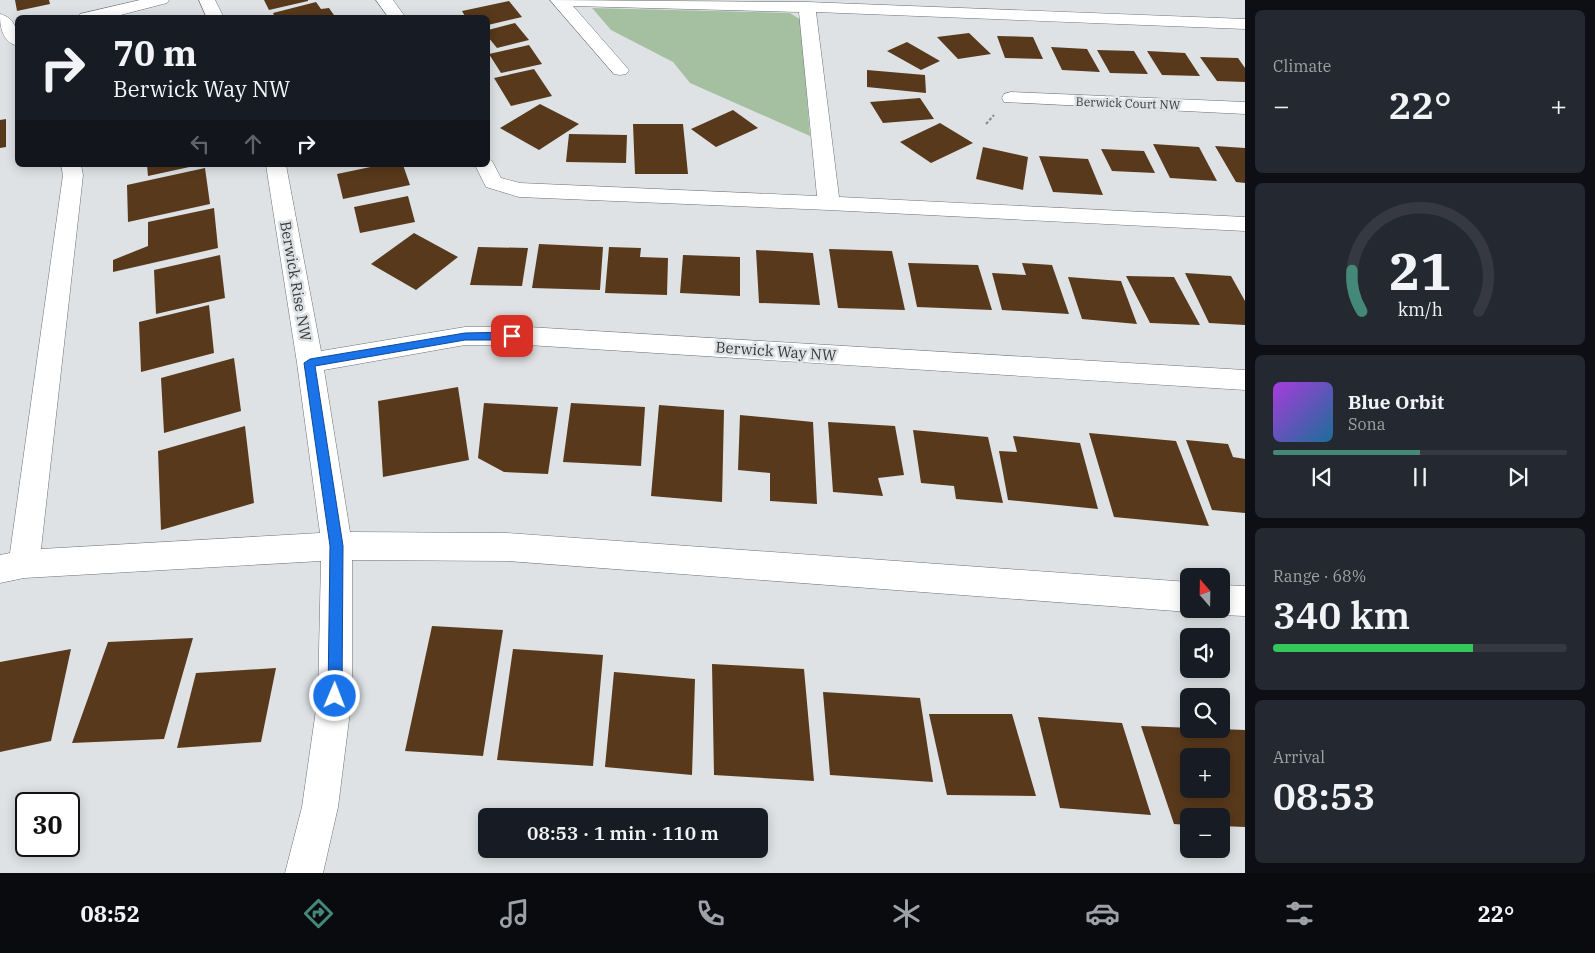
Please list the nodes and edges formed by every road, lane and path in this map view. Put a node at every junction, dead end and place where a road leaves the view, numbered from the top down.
1 (161, 0) edge
2 (207, 0) edge
3 (384, 0) edge
4 (558, 0) edge
5 (807, 7) junction
6 (98, 15) edge
7 (214, 15) edge
8 (396, 15) edge
9 (0, 19) edge
10 (1245, 24) edge
11 (12, 37) edge
12 (620, 70) dead end
13 (1011, 98) dead end
14 (1245, 108) edge
15 (70, 167) edge
16 (276, 167) edge
17 (486, 167) edge
18 (829, 203) junction
19 (1245, 224) edge
20 (310, 363) junction
21 (1245, 380) edge
22 (337, 546) junction
23 (12, 567) edge
24 (1180, 596) edge
25 (1230, 601) edge
26 (1245, 602) edge
27 (304, 873) edge

1 - 6 street
2 - 7 street
3 - 8 street
4 - 5 street
4 - 12 street
5 - 10 street
5 - 18 street
9 - 11 street
13 - 14 street, Berwick Court NW
15 - 23 street
16 - 20 street, Berwick Rise NW
17 - 18 street
18 - 19 street
20 - 21 street, Berwick Way NW
20 - 22 street, Berwick Rise NW
22 - 23 street
22 - 24 street
22 - 27 street, Berwick Rise NW
25 - 26 street

